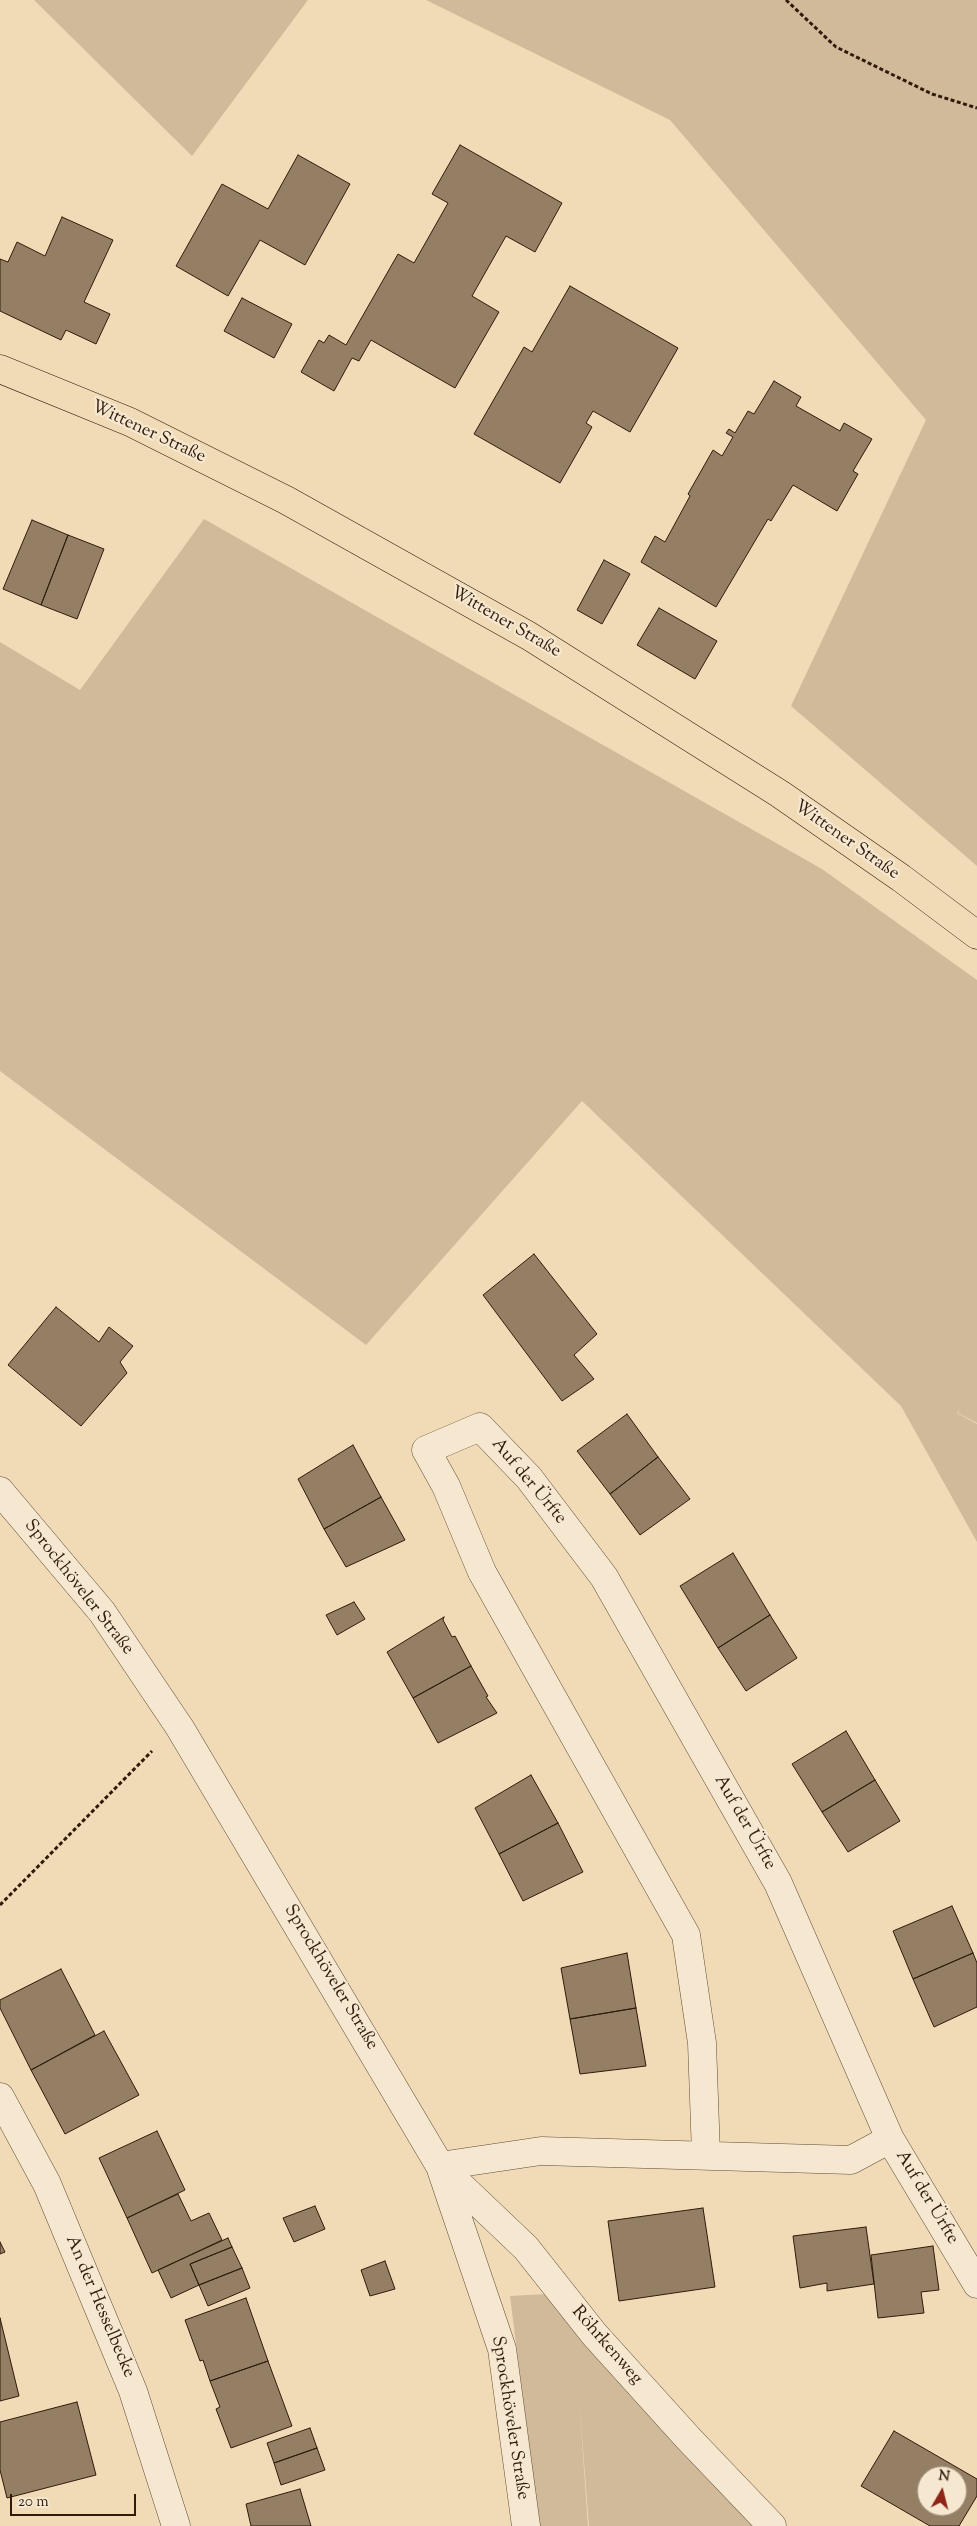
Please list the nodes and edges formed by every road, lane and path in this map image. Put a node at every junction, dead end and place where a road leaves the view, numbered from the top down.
1 (786, 0) edge
2 (977, 108) edge
3 (0, 369) edge
4 (977, 935) edge
5 (0, 1491) edge
6 (180, 1728) junction
7 (0, 1905) edge
8 (0, 2097) edge
9 (890, 2139) junction
10 (706, 2154) junction
11 (440, 2166) junction
12 (977, 2284) edge
13 (176, 2526) edge
14 (526, 2526) edge
15 (772, 2526) edge

1 - 2 path
3 - 4 main road, Wittener Straße
5 - 6 street, Sprockhöveler Straße
6 - 7 path
6 - 11 street, Sprockhöveler Straße
8 - 13 street, An der Hesselbecke
9 - 10 street, Auf der Ürfte
9 - 10 street, Auf der Ürfte
9 - 12 street, Auf der Ürfte
10 - 11 street, Auf der Ürfte
11 - 14 street, Sprockhöveler Straße
11 - 15 street, Röhrkenweg

